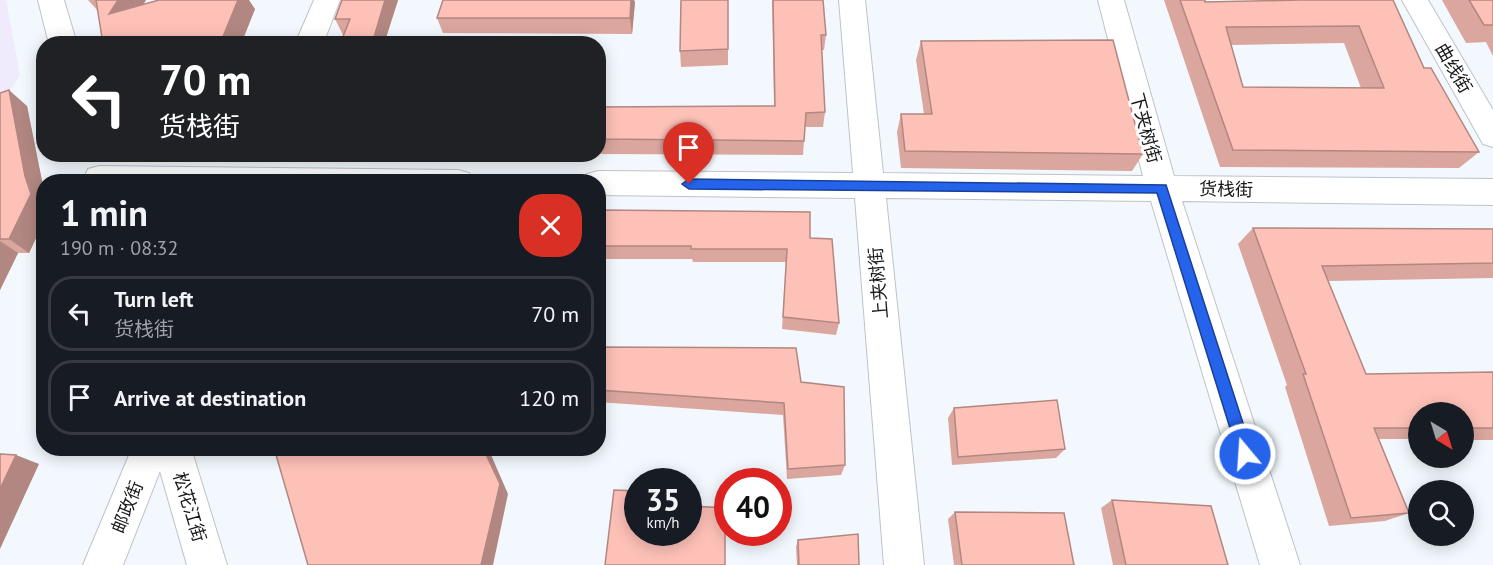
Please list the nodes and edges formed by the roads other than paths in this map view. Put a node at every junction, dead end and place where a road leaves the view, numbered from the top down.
1 (51, 0) edge
2 (327, 0) edge
3 (852, 0) edge
4 (1111, 0) edge
5 (1415, 0) edge
6 (61, 36) edge
7 (312, 36) edge
8 (1493, 136) edge
9 (97, 171) edge
10 (256, 172) edge
11 (296, 174) edge
12 (606, 183) edge
13 (869, 186) junction
14 (1162, 188) junction
15 (1493, 192) edge
16 (148, 456) edge
17 (174, 456) edge
18 (103, 565) edge
19 (207, 565) edge
20 (904, 565) edge
21 (1280, 565) edge

1 - 6 street
2 - 7 street
3 - 13 street, 上夹树街
4 - 14 street, 下夹树街
5 - 8 street, 曲线街
9 - 10 street
10 - 11 street
12 - 13 street, 货栈街
13 - 14 street, 货栈街
13 - 20 street, 上夹树街
14 - 15 street, 货栈街
14 - 21 street, 下夹树街
16 - 18 street, 邮政街
17 - 19 street, 松花江街

